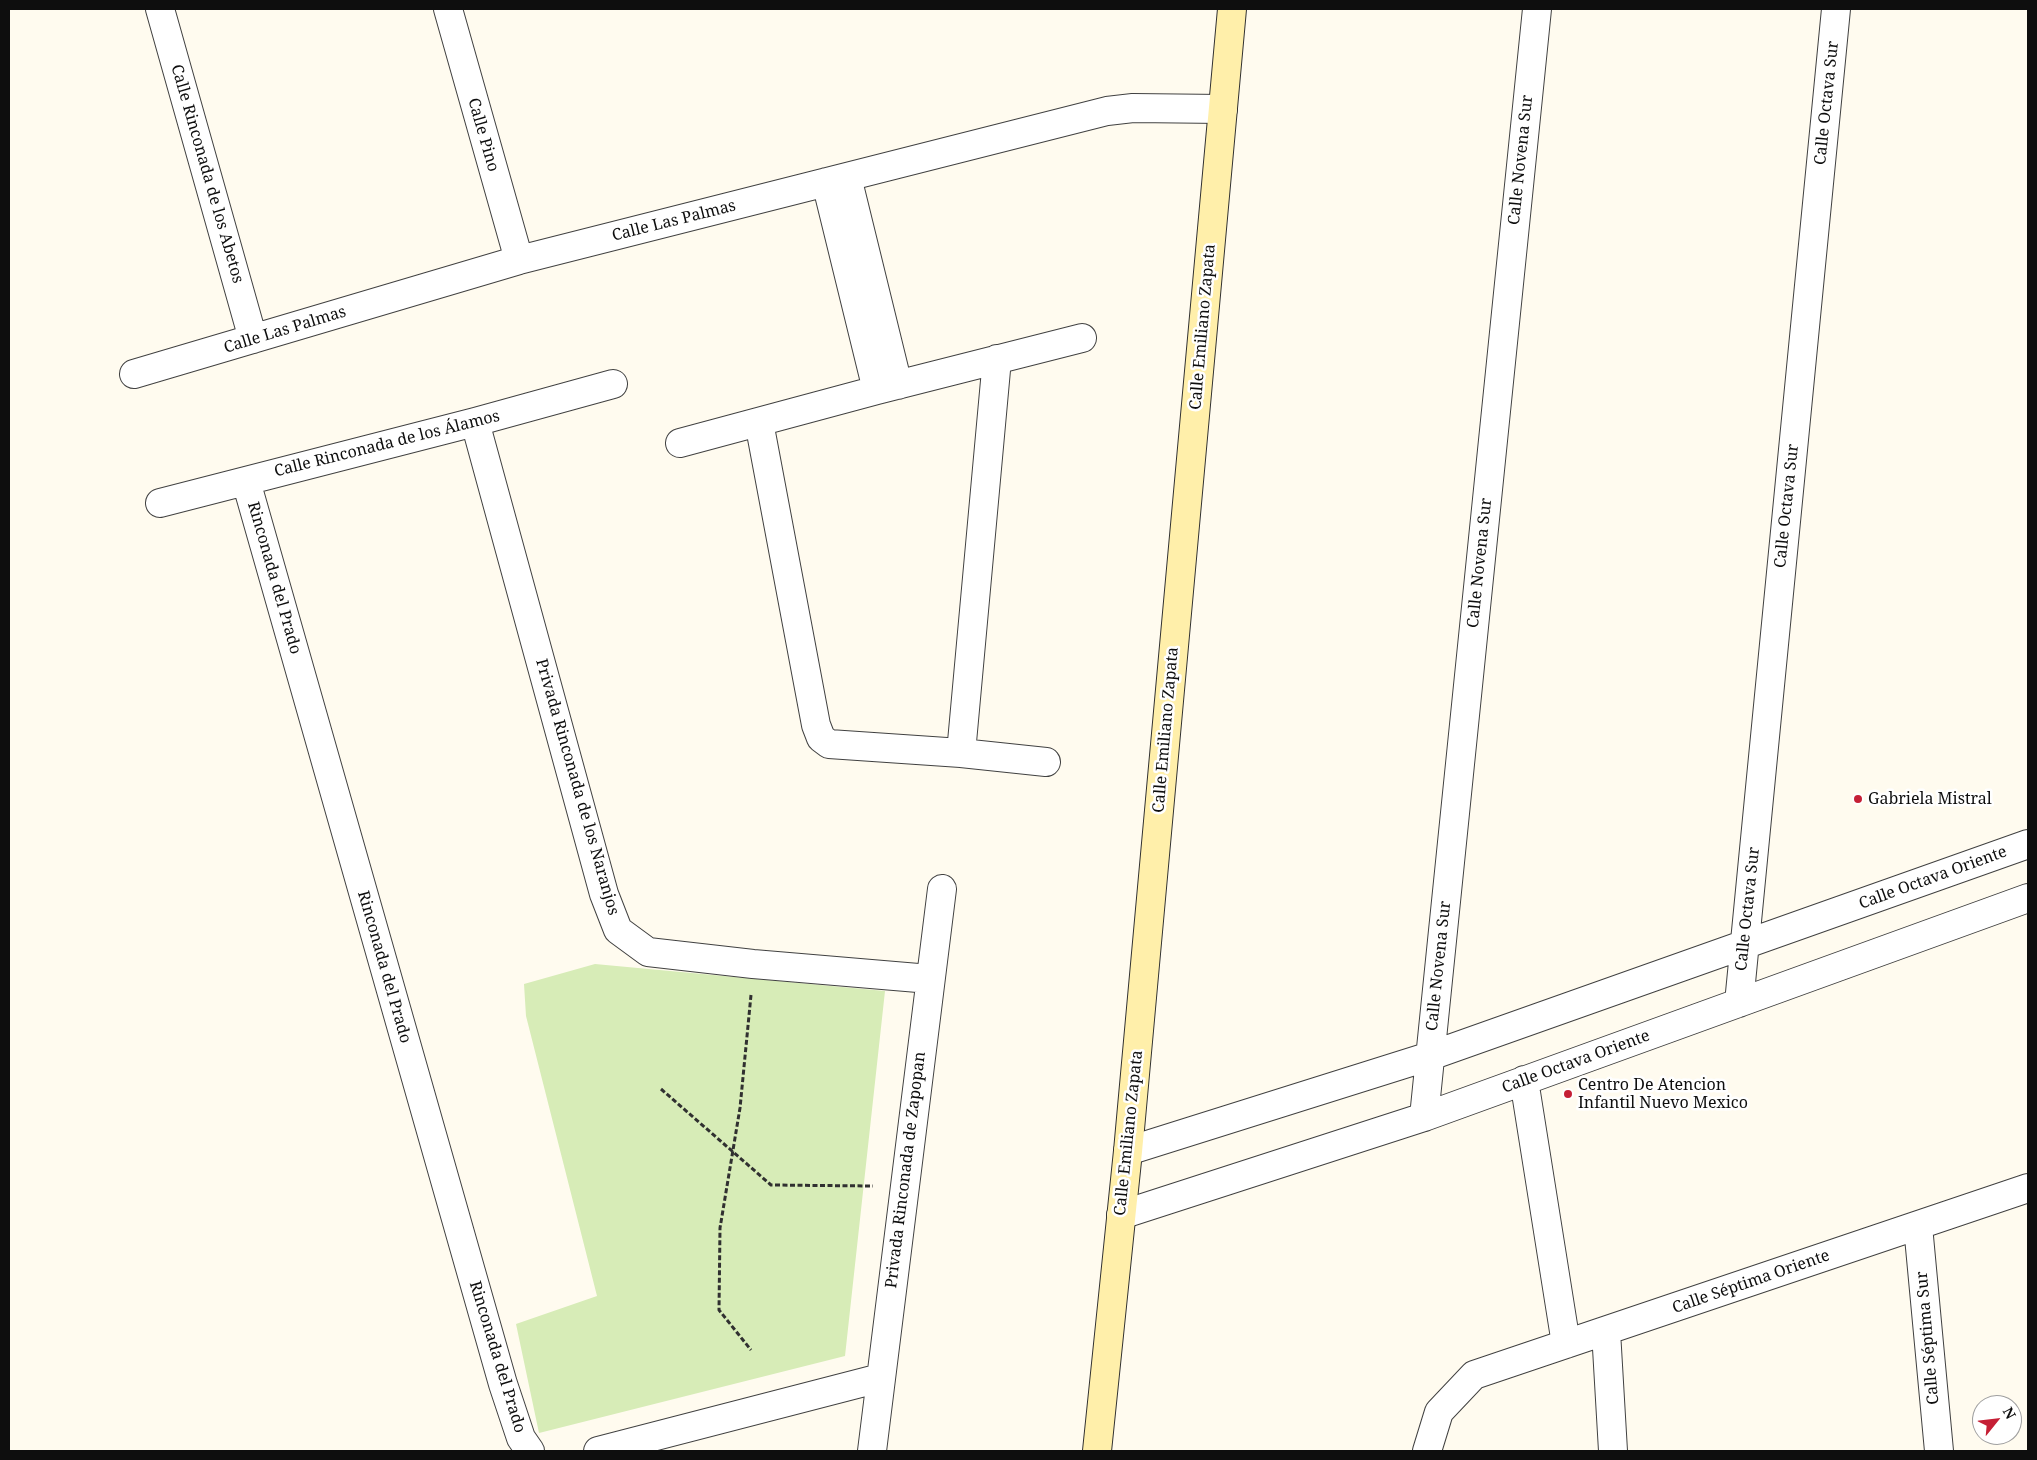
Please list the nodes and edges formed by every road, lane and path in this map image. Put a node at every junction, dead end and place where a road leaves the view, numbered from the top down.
1 (160, 9) edge
2 (448, 9) edge
3 (1232, 9) edge
4 (1536, 9) edge
5 (1836, 9) edge
6 (1223, 109) junction
7 (836, 180) junction
8 (519, 260) junction
9 (1082, 338) dead end
10 (253, 339) junction
11 (997, 359) junction
12 (134, 374) dead end
13 (613, 384) dead end
14 (888, 387) junction
15 (475, 422) junction
16 (759, 422) junction
17 (680, 444) dead end
18 (246, 481) junction
19 (160, 503) dead end
20 (961, 752) junction
21 (1046, 762) dead end
22 (2028, 844) edge
23 (942, 889) dead end
24 (2028, 898) edge
25 (1744, 945) junction
26 (754, 964) junction
27 (930, 979) junction
28 (1739, 1003) junction
29 (1430, 1056) junction
30 (1524, 1080) junction
31 (661, 1089) dead end
32 (1424, 1117) junction
33 (733, 1152) junction
34 (1128, 1152) junction
35 (905, 1186) junction
36 (2028, 1188) edge
37 (1121, 1215) junction
38 (1918, 1226) junction
39 (1606, 1331) junction
40 (1566, 1344) junction
41 (751, 1350) dead end
42 (880, 1378) junction
43 (530, 1451) edge
44 (598, 1451) edge
45 (872, 1451) edge
46 (1097, 1451) edge
47 (1427, 1451) edge
48 (1613, 1451) edge
49 (1939, 1451) edge

1 - 10 street, Calle Rinconada de los Abetos
2 - 8 street, Calle Pino
3 - 6 street, Calle Emiliano Zapata
4 - 29 street, Calle Novena Sur
5 - 25 street, Calle Octava Sur
6 - 7 street, Calle Las Palmas
6 - 34 street, Calle Emiliano Zapata
7 - 8 street, Calle Las Palmas
7 - 14 street
8 - 10 street, Calle Las Palmas
9 - 11 street
10 - 12 street, Calle Las Palmas
11 - 14 street
11 - 20 street
13 - 15 street, Calle Rinconada de los Álamos
14 - 16 street
15 - 18 street, Calle Rinconada de los Álamos
15 - 26 street, Privada Rinconada de los Naranjos
16 - 17 street
16 - 20 street
18 - 19 street, Calle Rinconada de los Álamos
18 - 43 street, Rinconada del Prado
20 - 21 street
22 - 25 street, Calle Octava Oriente
23 - 27 street, Privada Rinconada de Zapopan
24 - 28 street, Calle Octava Oriente
25 - 28 street, Calle Octava Sur
25 - 29 street, Calle Octava Oriente
26 - 27 street, Privada Rinconada de los Naranjos
26 - 33 path
27 - 35 street, Privada Rinconada de Zapopan
28 - 30 street, Calle Octava Oriente
29 - 32 street, Calle Novena Sur
29 - 34 street, Calle Octava Oriente
30 - 32 street, Calle Octava Oriente
30 - 40 street
31 - 33 path
32 - 37 street, Calle Octava Oriente
33 - 35 path
33 - 41 path
34 - 37 street, Calle Emiliano Zapata
35 - 42 street, Privada Rinconada de Zapopan
36 - 38 street, Calle Séptima Oriente
37 - 46 street, Calle Emiliano Zapata
38 - 39 street, Calle Séptima Oriente
38 - 49 street, Calle Séptima Sur
39 - 40 street, Calle Séptima Oriente
39 - 48 street
40 - 47 street, Calle Séptima Oriente
42 - 44 street
42 - 45 street, Privada Rinconada de Zapopan

